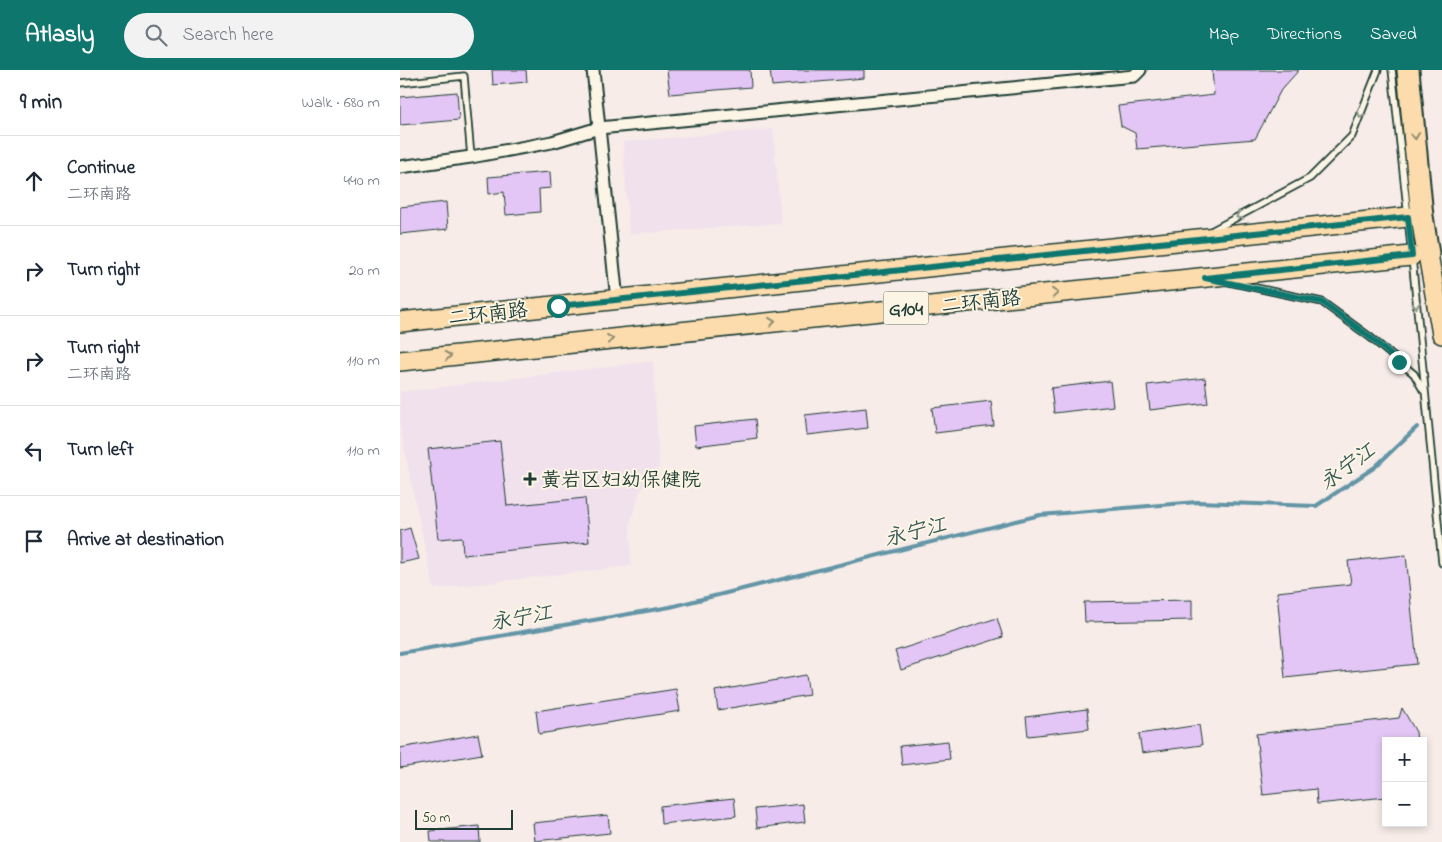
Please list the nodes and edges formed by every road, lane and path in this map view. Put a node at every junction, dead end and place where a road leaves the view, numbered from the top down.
1 (593, 70) edge
2 (1140, 70) edge
3 (1378, 70) edge
4 (1392, 70) edge
5 (1408, 70) edge
6 (400, 83) edge
7 (599, 128) junction
8 (471, 157) junction
9 (400, 167) edge
10 (1424, 215) edge
11 (1196, 239) junction
12 (1427, 255) edge
13 (1205, 278) junction
14 (617, 300) junction
15 (400, 322) edge
16 (1442, 334) edge
17 (400, 361) edge
18 (1425, 393) junction
19 (1442, 563) edge

1 - 7 street
2 - 7 street
3 -> 11 lane
4 - 10 lane
5 -> 10 highway
6 - 8 lane
7 - 8 street
7 - 14 street
8 - 9 street
10 - 11 main road, 二环南路 / G104
10 - 12 highway
11 - 14 main road, 二环南路 / G104
12 - 13 main road, 二环南路 / G104
12 - 16 main road
12 -> 18 lane
17 -> 13 main road, 二环南路 / G104
13 - 18 lane
14 - 15 main road, 二环南路 / G104
18 - 19 lane

